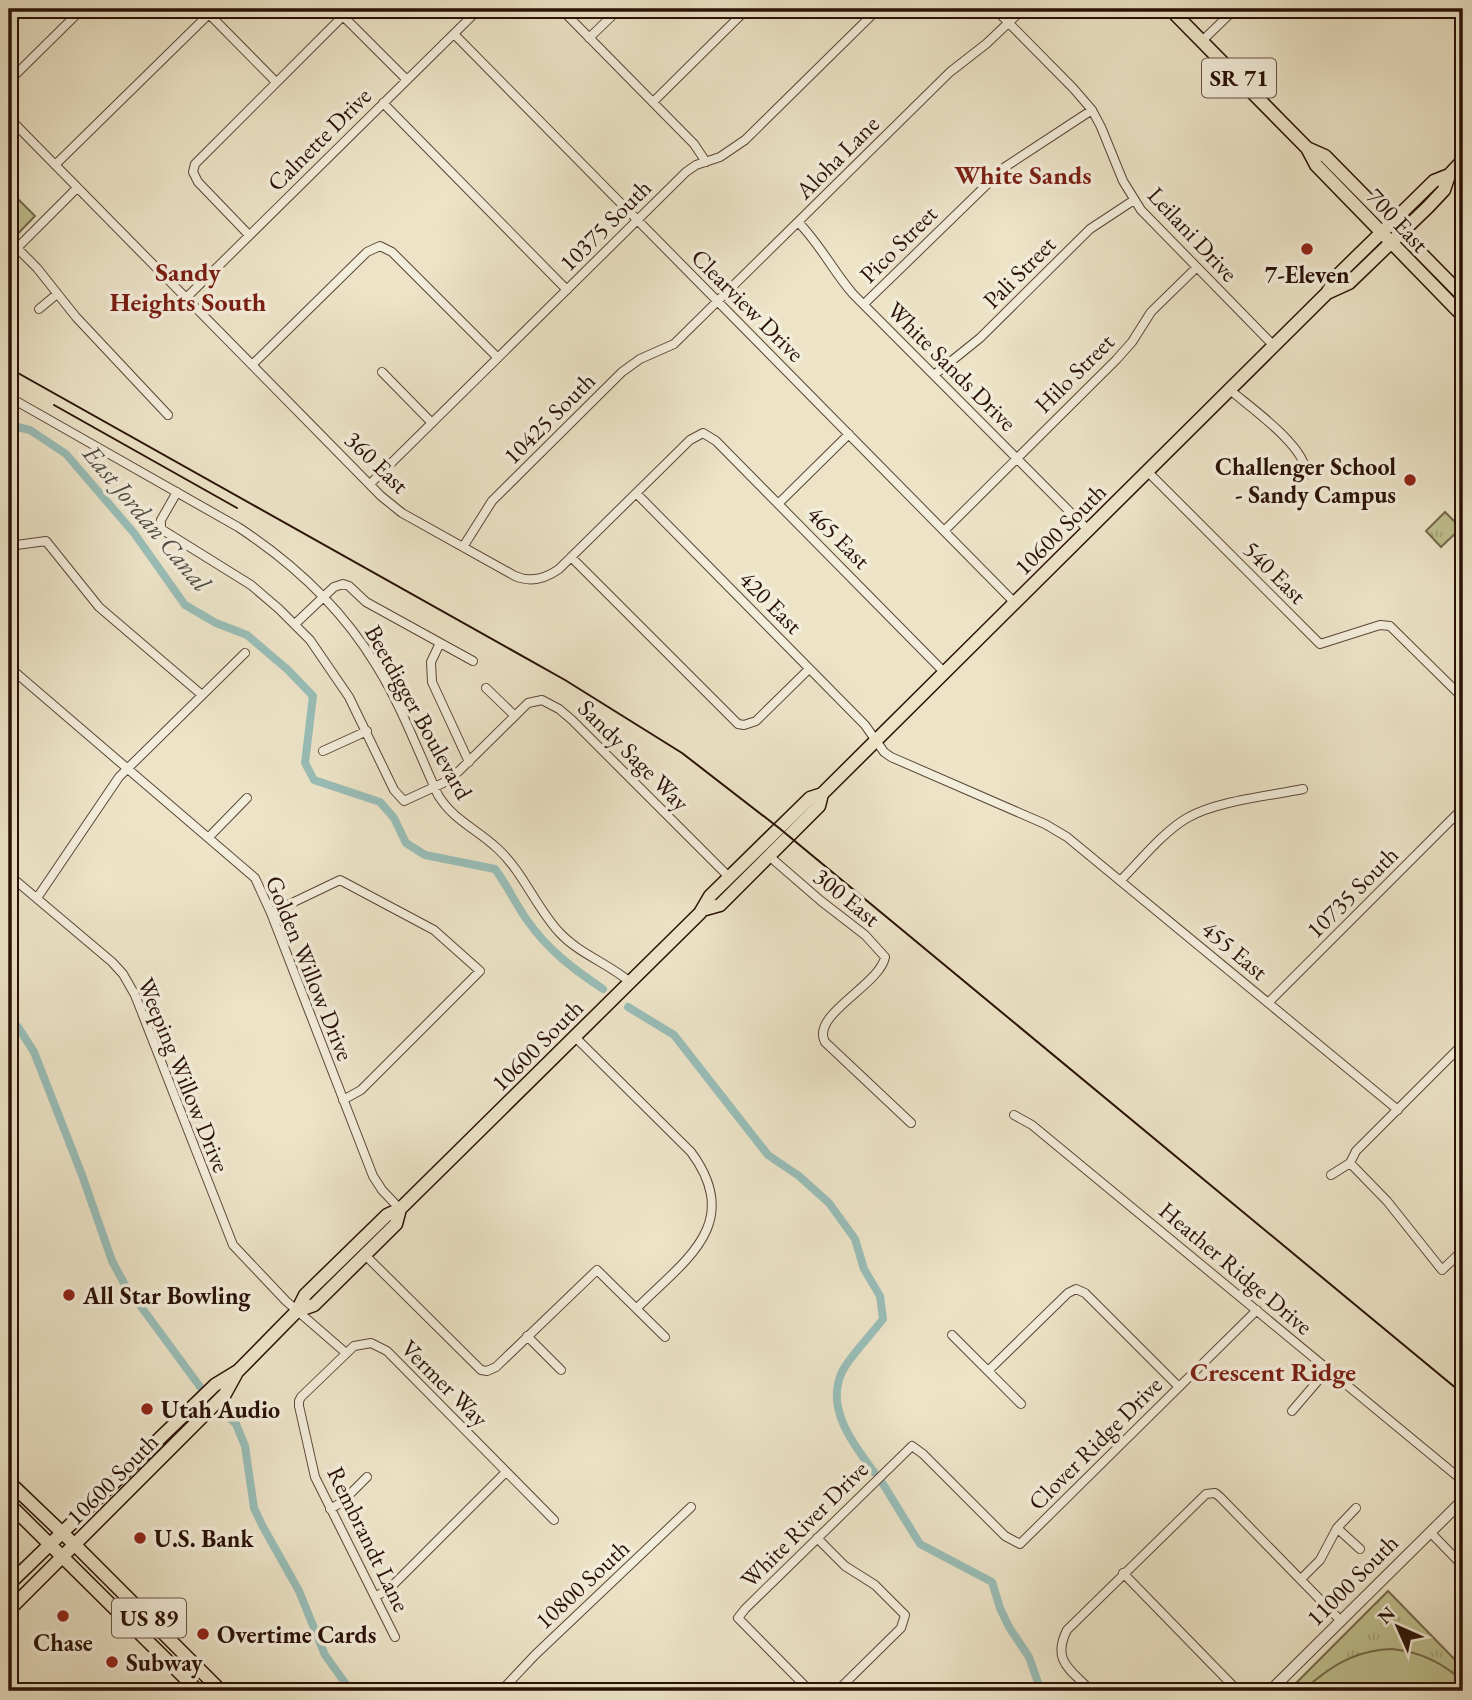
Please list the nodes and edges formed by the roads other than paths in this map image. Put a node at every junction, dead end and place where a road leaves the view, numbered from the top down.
1 (82, 9) edge
2 (336, 9) edge
3 (480, 9) edge
4 (561, 9) edge
5 (618, 9) edge
6 (747, 9) edge
7 (878, 9) edge
8 (995, 9) edge
9 (1023, 9) edge
10 (1170, 9) edge
11 (1235, 9) edge
12 (206, 11) edge
13 (343, 16) junction
14 (1009, 22) junction
15 (454, 34) junction
16 (589, 38) junction
17 (1202, 41) junction
18 (407, 80) junction
19 (9, 81) edge
20 (276, 82) junction
21 (653, 102) junction
22 (383, 103) junction
23 (1091, 110) junction
24 (9, 118) edge
25 (1463, 160) edge
26 (706, 162) junction
27 (55, 165) junction
28 (1449, 175) junction
29 (77, 188) junction
30 (1134, 200) junction
31 (638, 220) junction
32 (798, 222) junction
33 (1387, 227) junction
34 (249, 235) junction
35 (1397, 237) junction
36 (16, 247) junction
37 (10, 255) edge
38 (1196, 268) junction
39 (567, 290) junction
40 (1327, 293) junction
41 (57, 294) junction
42 (1463, 296) edge
43 (186, 298) junction
44 (718, 301) junction
45 (864, 304) junction
46 (38, 309) dead end
47 (1463, 316) edge
48 (682, 337) joint
49 (1274, 346) junction
50 (498, 358) junction
51 (252, 365) junction
52 (382, 372) dead end
53 (934, 375) junction
54 (1230, 390) junction
55 (9, 397) edge
56 (168, 415) dead end
57 (432, 423) junction
58 (703, 433) joint
59 (849, 434) junction
60 (1017, 458) junction
61 (1147, 471) junction
62 (1306, 474) dead end
63 (370, 484) junction
64 (177, 492) junction
65 (636, 493) junction
66 (778, 504) junction
67 (1088, 530) junction
68 (944, 531) junction
69 (9, 546) edge
70 (463, 547) junction
71 (571, 557) junction
72 (324, 596) junction
73 (1015, 603) junction
74 (295, 624) junction
75 (440, 643) junction
76 (244, 653) dead end
77 (473, 661) dead end
78 (9, 667) edge
79 (809, 669) junction
80 (944, 672) junction
81 (486, 688) dead end
82 (202, 695) junction
83 (1463, 698) edge
84 (515, 716) junction
85 (367, 731) junction
86 (876, 740) junction
87 (323, 751) dead end
88 (469, 762) junction
89 (128, 768) junction
90 (434, 787) junction
91 (1303, 789) dead end
92 (822, 794) junction
93 (247, 798) dead end
94 (1463, 808) edge
95 (1045, 824) joint
96 (209, 837) junction
97 (769, 856) junction
98 (9, 875) edge
99 (729, 877) junction
100 (1120, 881) junction
101 (37, 898) junction
102 (702, 910) junction
103 (271, 913) junction
104 (629, 982) junction
105 (1268, 1003) junction
106 (575, 1037) junction
107 (1463, 1044) edge
108 (343, 1100) junction
109 (1398, 1110) junction
110 (1014, 1115) dead end
111 (911, 1123) dead end
112 (1350, 1163) junction
113 (1331, 1175) dead end
114 (400, 1209) junction
115 (1463, 1250) edge
116 (365, 1255) junction
117 (637, 1308) junction
118 (1257, 1310) junction
119 (297, 1311) junction
120 (952, 1335) dead end
121 (527, 1336) junction
122 (665, 1336) dead end
123 (346, 1353) junction
124 (1328, 1369) junction
125 (561, 1370) dead end
126 (238, 1371) junction
127 (988, 1371) junction
128 (1179, 1387) junction
129 (204, 1397) junction
130 (1021, 1404) dead end
131 (1292, 1411) dead end
132 (173, 1446) junction
133 (912, 1446) joint
134 (506, 1472) junction
135 (367, 1477) dead end
136 (1463, 1481) edge
137 (9, 1482) edge
138 (1463, 1500) edge
139 (9, 1504) edge
140 (691, 1507) dead end
141 (1356, 1508) dead end
142 (330, 1509) junction
143 (554, 1520) dead end
144 (1337, 1528) junction
145 (1430, 1532) junction
146 (62, 1533) junction
147 (817, 1538) junction
148 (50, 1545) junction
149 (75, 1545) junction
150 (1360, 1549) dead end
151 (62, 1558) junction
152 (1463, 1566) edge
153 (1123, 1573) junction
154 (1301, 1579) junction
155 (9, 1584) edge
156 (375, 1598) junction
157 (9, 1610) edge
158 (1341, 1620) junction
159 (395, 1637) dead end
160 (198, 1691) edge
161 (221, 1691) edge
162 (501, 1691) edge
163 (810, 1691) edge
164 (837, 1691) edge
165 (1091, 1691) edge
166 (1238, 1691) edge
167 (1270, 1691) edge

1 - 19 street
2 - 13 street
3 - 15 street, Calnette Drive
4 - 16 street
5 - 16 street
6 - 21 street
7 - 26 street, 10375 South
8 - 14 street, Leilani Drive
9 - 14 street, Aloha Lane
10 - 17 main road, 700 East / SR 71
11 - 17 street
12 - 20 street
12 - 27 street
13 - 18 street
13 - 20 street
14 - 23 street, Leilani Drive
14 - 32 street, Aloha Lane
15 - 18 street, Calnette Drive
15 - 31 street, Clearview Drive
16 - 21 street
17 - 33 main road, 700 East / SR 71
18 - 22 street, Calnette Drive
20 - 34 street
21 - 26 street
22 - 34 street, Calnette Drive
22 - 39 street
23 - 30 street, Leilani Drive
23 - 45 street, Pico Street
24 - 27 street, 360 East
25 - 28 main road, 10600 South
26 - 31 street, 10375 South
27 - 29 street, 360 East
28 - 33 main road, 10600 South
28 - 35 main road, 10600 South
29 - 36 street
29 - 43 street, 360 East
30 - 38 street, Leilani Drive
30 - 53 street, Pali Street
31 - 39 street, 10375 South
31 - 44 street, Clearview Drive
32 - 44 street, Aloha Lane
32 - 45 street, White Sands Drive
33 - 35 main road, 700 East / SR 71
33 - 40 main road, 10600 South
34 - 43 street, Calnette Drive
35 - 40 main road, 10600 South
35 - 42 main road, 700 East / SR 71
35 - 47 main road, 700 East / SR 71
36 - 37 street
36 - 41 street
38 - 49 street, Leilani Drive
38 - 60 street, Hilo Street
39 - 50 street, 10375 South
40 - 49 main road, 10600 South
41 - 46 street
41 - 56 street
43 - 51 street, 360 East
44 - 48 street, Aloha Lane
44 - 59 street, Clearview Drive
45 - 53 street, White Sands Drive
48 - 70 street, 10425 South
49 - 54 main road, 10600 South
50 - 51 street
50 - 57 street, 10375 South
51 - 63 street, 360 East
52 - 57 street
53 - 60 street, White Sands Drive
54 - 61 main road, 10600 South
54 - 62 street
55 - 64 street, Beetdigger Boulevard
57 - 63 street, 10375 South
58 - 65 street, 360 East
58 - 66 street, 465 East
59 - 66 street
59 - 68 street, Clearview Drive
60 - 67 street, White Sands Drive
60 - 68 street, Hilo Street
61 - 67 main road, 10600 South
61 - 83 street, 540 East
63 - 70 street, 360 East
64 - 72 street, Beetdigger Boulevard
64 - 74 street
65 - 71 street, 360 East
65 - 79 street, 420 East
66 - 80 street, 465 East
67 - 73 main road, 10600 South
68 - 73 street, Clearview Drive
69 - 82 street
70 - 71 street, 360 East
71 - 79 street
72 - 74 street
72 - 75 street
72 - 90 street, Beetdigger Boulevard
73 - 80 main road, 10600 South
74 - 85 street
75 - 77 street
75 - 88 street
76 - 82 street
78 - 89 street, Golden Willow Drive
79 - 86 street, 420 East
80 - 86 main road, 10600 South
81 - 84 street
82 - 89 street
84 - 88 street, Sandy Sage Way
84 - 99 street, Sandy Sage Way
85 - 87 street
85 - 90 street, Sandy Sage Way
86 - 92 main road, 10600 South
86 - 95 street, 420 East
88 - 90 street, Sandy Sage Way
89 - 96 street, Golden Willow Drive
89 - 101 street
90 - 104 street, Beetdigger Boulevard
91 - 100 street
92 - 97 main road, 10600 South
92 - 99 main road, 10600 South
93 - 96 street
94 - 105 street, 10735 South
95 - 100 street, 455 East
96 - 103 street, Golden Willow Drive
97 - 102 main road, 10600 South
97 - 111 street, 300 East
98 - 101 street, Weeping Willow Drive
99 - 102 main road, 10600 South
100 - 105 street, 455 East
101 - 119 street, Weeping Willow Drive
102 - 104 main road, 10600 South
103 - 108 street, Golden Willow Drive
103 - 108 street
104 - 106 main road, 10600 South
105 - 109 street, 455 East
106 - 114 main road, 10600 South
106 - 117 street
107 - 109 street
108 - 114 street, Golden Willow Drive
109 - 112 street
110 - 118 street, Heather Ridge Drive
112 - 113 street
112 - 115 street
114 - 116 main road, 10600 South
114 - 119 main road, 10600 South
116 - 119 main road, 10600 South
116 - 121 street
117 - 121 street
117 - 122 street
118 - 124 street, Heather Ridge Drive
118 - 128 street, Clover Ridge Drive
119 - 123 street
119 - 126 main road, 10600 South
120 - 127 street
121 - 125 street
123 - 134 street, Vermer Way
123 - 142 street, Rembrandt Lane
124 - 131 street
124 - 136 street, Heather Ridge Drive
126 - 129 main road, 10600 South
126 - 132 main road, 10600 South
127 - 128 street
127 - 130 street
128 - 133 street, Clover Ridge Drive
129 - 132 main road
129 - 146 main road, 10600 South
132 - 149 main road, 10600 South
133 - 147 street, White River Drive
134 - 143 street, Vermer Way
134 - 156 street
135 - 142 street
137 - 146 main road, US 89
138 - 145 street, 11000 South
139 - 148 main road, US 89
140 - 162 street, 10800 South
141 - 144 street
142 - 156 street, Rembrandt Lane
144 - 150 street
144 - 154 street
145 - 152 street
145 - 158 street, 11000 South
146 - 148 main road, 10600 South
146 - 149 main road, US 89
147 - 163 street, White River Drive
147 - 164 street
148 - 151 main road, US 89
148 - 155 main road, 10600 South
149 - 151 main road, 10600 South
149 - 161 main road, US 89
151 - 157 main road, 10600 South
151 - 160 main road, US 89
153 - 154 street
153 - 165 street
153 - 166 street
154 - 158 street
156 - 159 street, Rembrandt Lane
158 - 167 street, 11000 South

